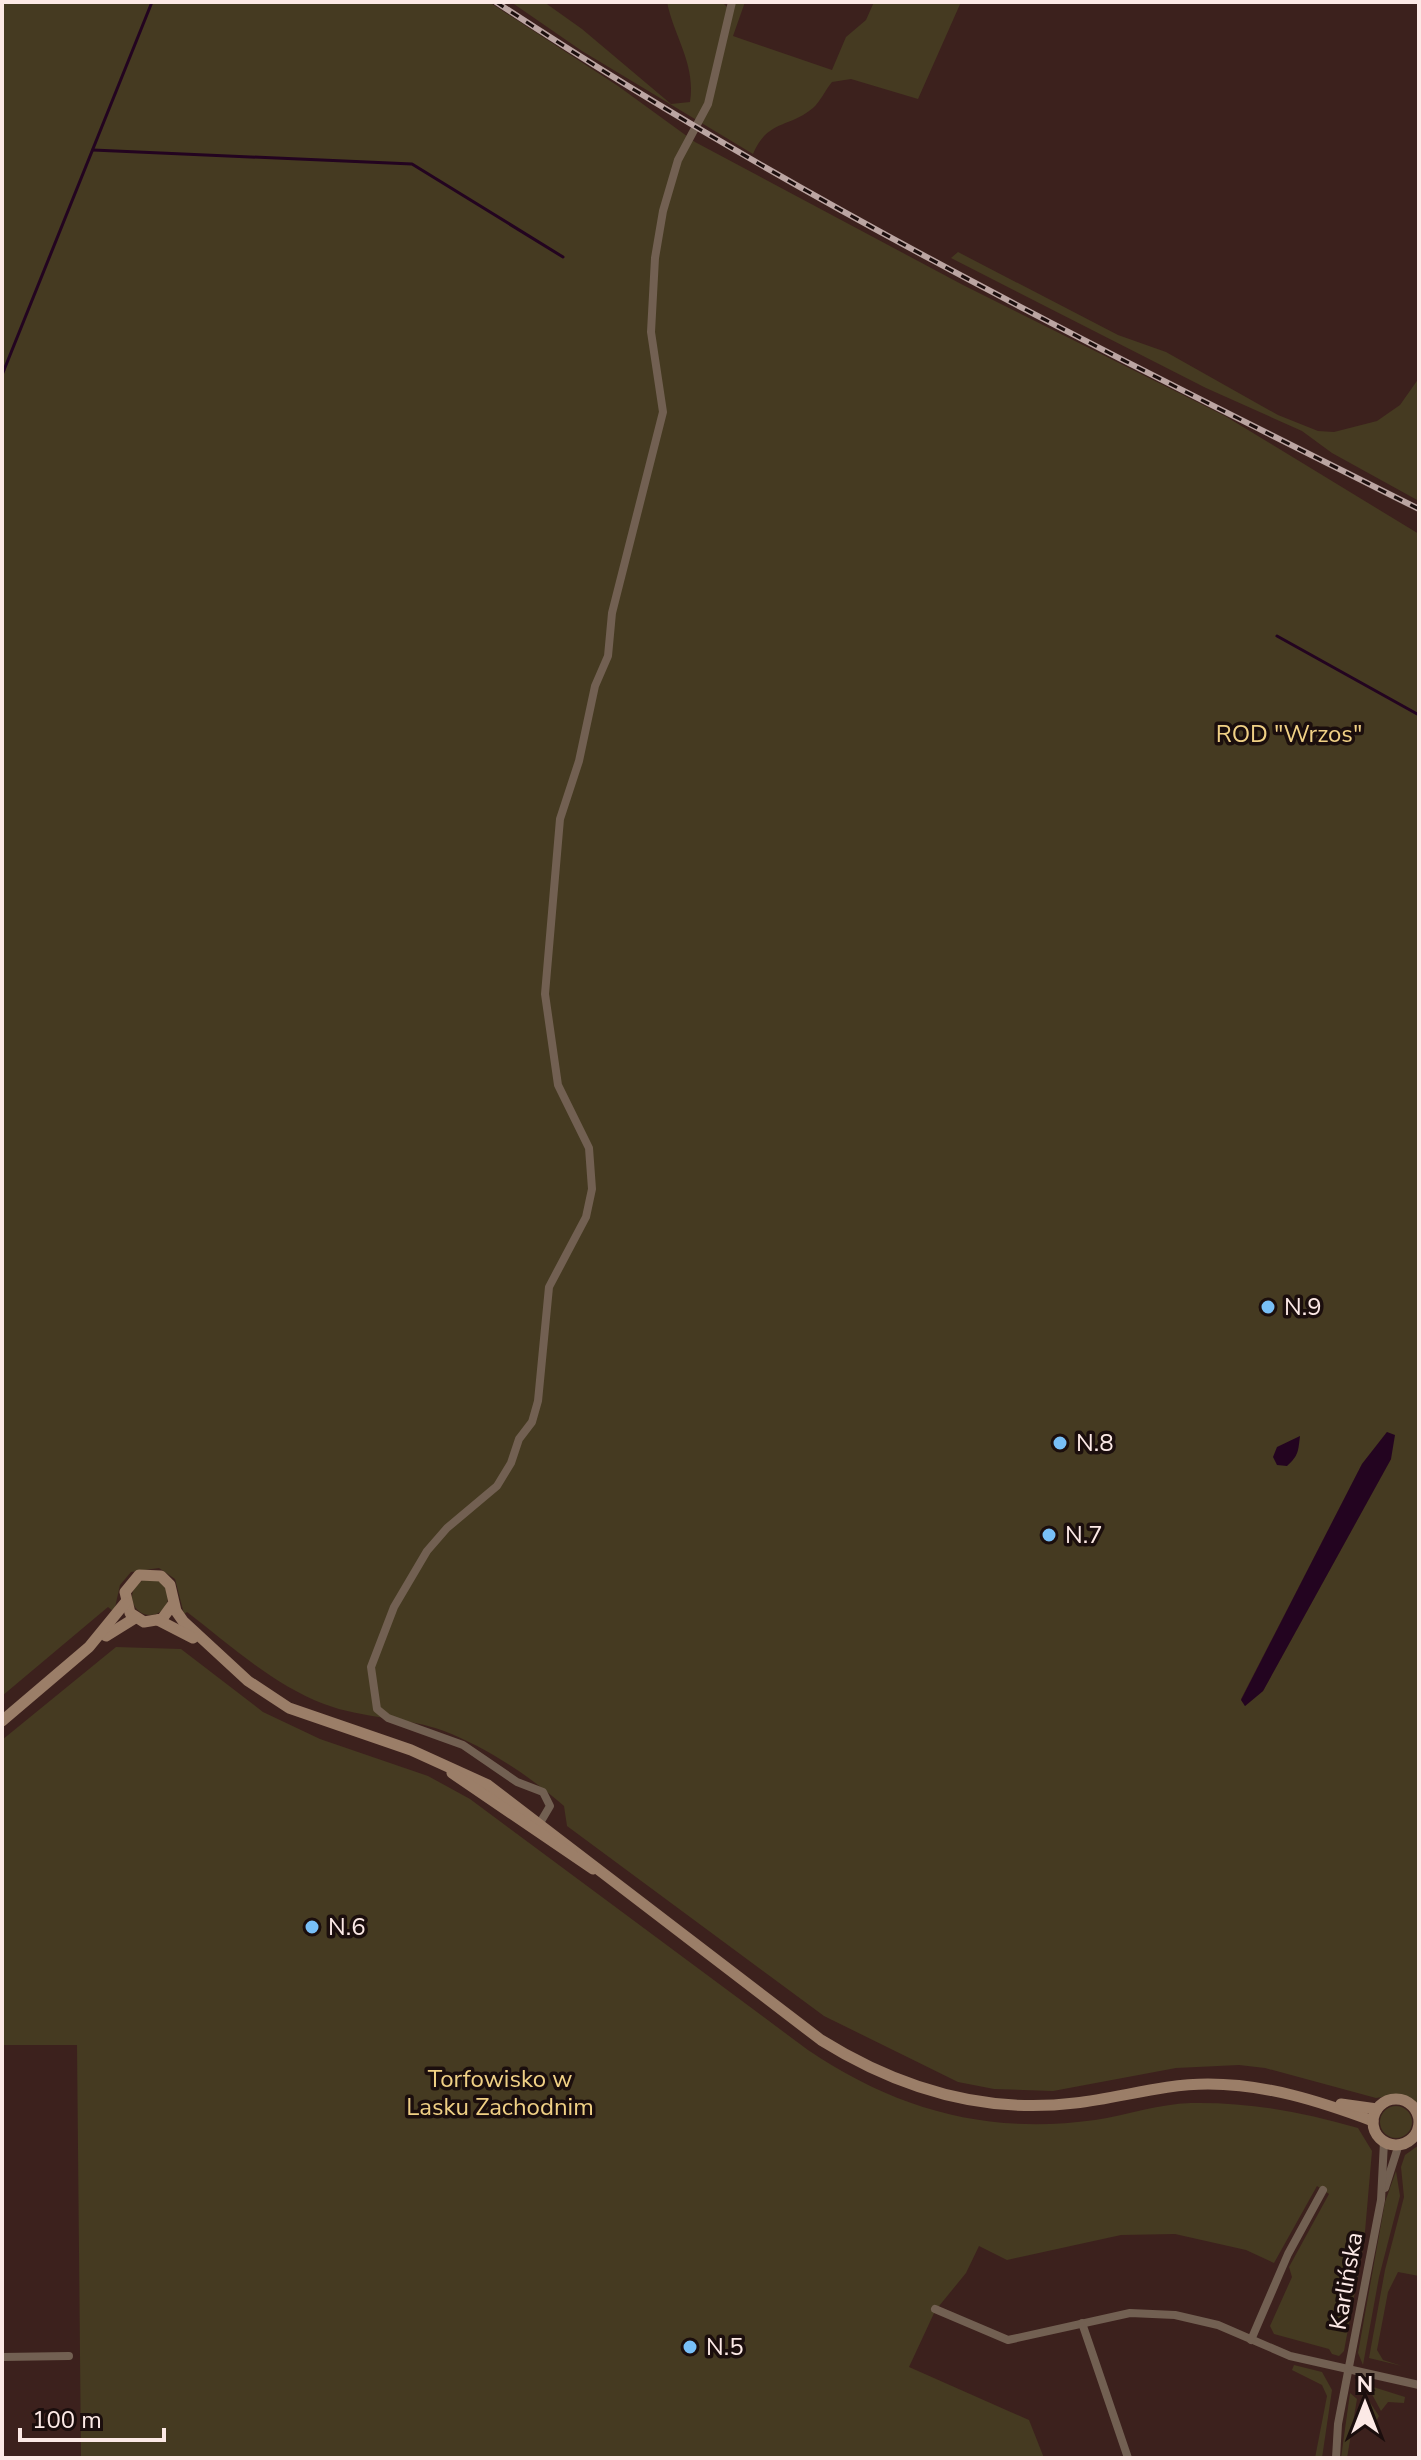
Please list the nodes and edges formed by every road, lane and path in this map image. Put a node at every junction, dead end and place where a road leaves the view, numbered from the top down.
1 (732, 2) edge
2 (125, 1603) junction
3 (173, 1604) junction
4 (135, 1618) junction
5 (158, 1620) junction
6 (89, 1647) junction
7 (208, 1647) junction
8 (2, 1721) edge
9 (537, 1827) junction
10 (1325, 2102) junction
11 (1377, 2109) junction
12 (1373, 2121) junction
13 (1419, 2122) edge
14 (1417, 2135) edge
15 (1384, 2142) junction
16 (1399, 2144) junction
17 (1323, 2190) dead end
18 (1381, 2200) junction
19 (935, 2309) dead end
20 (1082, 2323) junction
21 (1251, 2340) junction
22 (69, 2356) dead end
23 (2, 2357) edge
24 (1351, 2370) junction
25 (1419, 2385) edge
26 (1128, 2458) edge
27 (1336, 2458) edge

1 - 9 street
2 - 3 main road
2 - 4 main road
2 - 6 main road
3 - 5 main road
3 - 7 main road
4 - 5 main road
4 - 6 main road
5 - 7 main road
6 - 8 main road
7 - 9 main road
9 - 10 main road
10 - 11 main road
10 - 12 main road
11 - 12 main road
11 - 13 main road
12 - 15 main road
13 - 14 main road
14 - 16 main road
15 - 16 main road
15 - 18 street, Karlińska
16 - 18 street, Karlińska
17 - 21 street
18 - 24 street, Karlińska
19 - 20 street
20 - 21 street
20 - 26 street
21 - 24 street
22 - 23 street
24 - 25 street
24 - 27 street, Karlińska

